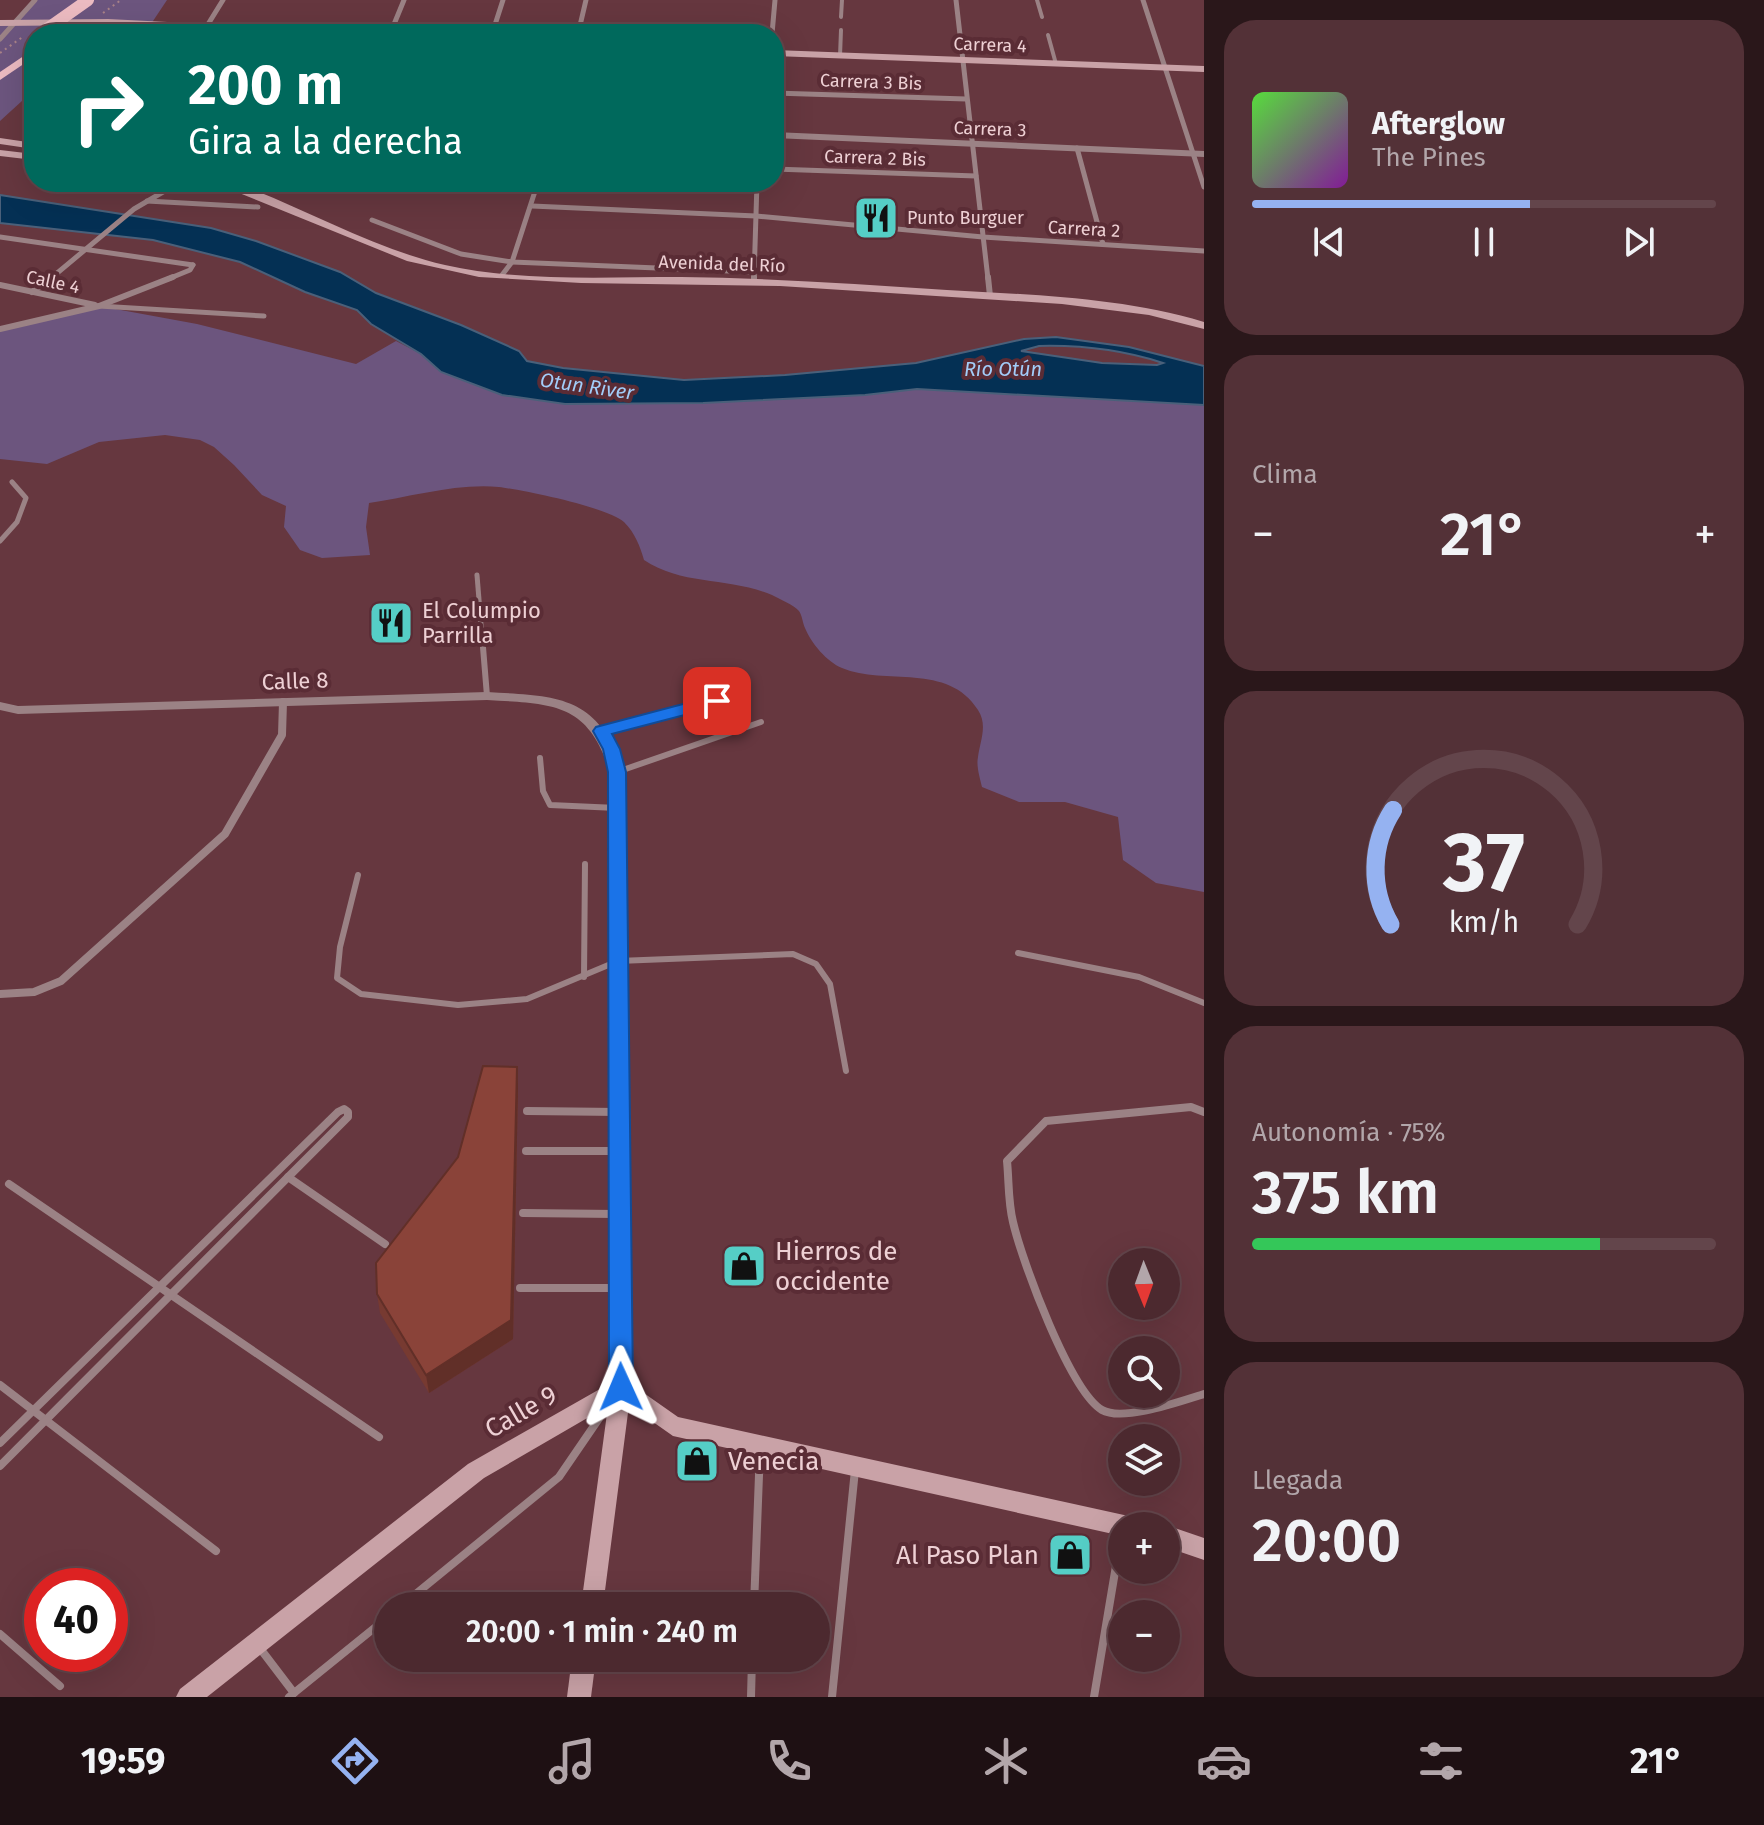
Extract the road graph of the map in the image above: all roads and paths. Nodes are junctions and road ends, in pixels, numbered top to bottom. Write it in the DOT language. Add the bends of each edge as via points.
graph roads {
  1 [pos="35,0"];
  2 [pos="88,0"];
  3 [pos="106,0"];
  4 [pos="223,0"];
  5 [pos="404,0"];
  6 [pos="503,0"];
  7 [pos="586,0"];
  8 [pos="775,0"];
  9 [pos="842,0"];
  10 [pos="956,0"];
  11 [pos="1037,0"];
  12 [pos="1143,0"];
  13 [pos="841,17"];
  14 [pos="1042,17"];
  15 [pos="108,22"];
  16 [pos="0,23"];
  17 [pos="17,23"];
  18 [pos="54,24"];
  19 [pos="73,24"];
  20 [pos="132,24"];
  21 [pos="208,24"];
  22 [pos="394,24"];
  23 [pos="495,24"];
  24 [pos="580,24"];
  25 [pos="773,24"];
  26 [pos="841,30"];
  27 [pos="1048,35"];
  28 [pos="0,39"];
  29 [pos="24,45"];
  30 [pos="784,53"];
  31 [pos="840,56"];
  32 [pos="24,59"];
  33 [pos="962,60"];
  34 [pos="0,62"];
  35 [pos="1056,64"];
  36 [pos="1164,67"];
  37 [pos="1204,69"];
  38 [pos="0,77"];
  39 [pos="784,93"];
  40 [pos="966,99"];
  41 [pos="784,135"];
  42 [pos="0,141"];
  43 [pos="972,144"];
  44 [pos="24,145"];
  45 [pos="1077,148"];
  46 [pos="0,153"];
  47 [pos="1200,153"];
  48 [pos="24,156"];
  49 [pos="784,169"];
  50 [pos="976,176"];
  51 [pos="1204,187"];
  52 [pos="162,192"];
  53 [pos="251,192"];
  54 [pos="536,192"];
  55 [pos="757,192"];
  56 [pos="146,201"];
  57 [pos="532,206"];
  58 [pos="258,207"];
  59 [pos="756,216"];
  60 [pos="372,220"];
  61 [pos="0,237"];
  62 [pos="983,237"];
  63 [pos="1103,244"];
  64 [pos="90,248"];
  65 [pos="1204,251"];
  66 [pos="512,262"];
  67 [pos="502,275"];
  68 [pos="754,277"];
  69 [pos="0,285"];
  70 [pos="32,292"];
  71 [pos="990,296"];
  72 [pos="99,306"];
  73 [pos="264,316"];
  74 [pos="1204,326"];
  75 [pos="0,329"];
  76 [pos="12,482"];
  77 [pos="0,541"];
  78 [pos="477,575"];
  79 [pos="487,696"];
  80 [pos="717,701"];
  81 [pos="283,702"];
  82 [pos="0,706"];
  83 [pos="761,722"];
  84 [pos="602,731"];
  85 [pos="540,758"];
  86 [pos="617,772"];
  87 [pos="617,808"];
  88 [pos="585,864"];
  89 [pos="358,875"];
  90 [pos="1018,953"];
  91 [pos="618,961"];
  92 [pos="584,977"];
  93 [pos="0,994"];
  94 [pos="1204,1003"];
  95 [pos="846,1071"];
  96 [pos="527,1111"];
  97 [pos="619,1112"];
  98 [pos="1204,1112"];
  99 [pos="526,1151"];
  100 [pos="619,1151"];
  101 [pos="288,1177"];
  102 [pos="9,1184"];
  103 [pos="523,1213"];
  104 [pos="620,1214"];
  105 [pos="385,1244"];
  106 [pos="160,1287"];
  107 [pos="520,1288"];
  108 [pos="620,1288"];
  109 [pos="170,1295"];
  110 [pos="0,1385"];
  111 [pos="621,1387"];
  112 [pos="1204,1394"];
  113 [pos="33,1410"];
  114 [pos="45,1420"];
  115 [pos="379,1437"];
  116 [pos="0,1443"];
  117 [pos="760,1446"];
  118 [pos="0,1466"];
  119 [pos="855,1467"];
  120 [pos="1108,1524"];
  121 [pos="216,1551"];
  122 [pos="1113,1584"];
  123 [pos="418,1592"];
  124 [pos="594,1592"];
  125 [pos="755,1592"];
  126 [pos="374,1628"];
  127 [pos="0,1634"];
  128 [pos="258,1645"];
  129 [pos="582,1672"];
  130 [pos="752,1672"];
  131 [pos="60,1686"];
  132 [pos="292,1695"];
  133 [pos="188,1697"];
  134 [pos="579,1697"];
  135 [pos="751,1697"];
  136 [pos="832,1697"];
  137 [pos="1094,1697"];
  1 -- 17 [label="street"];
  2 -- 18 [label="main road, bridge"];
  3 -- 19 [label="main road"];
  4 -- 21 [label="street"];
  5 -- 22 [label="street"];
  6 -- 23 [label="street"];
  7 -- 24 [label="street"];
  8 -- 25 [label="street"];
  9 -- 13 [label="lane"];
  10 -- 33 [label="street"];
  11 -- 14 [label="lane"];
  12 -- 36 [label="street"];
  15 -- 17 [label="main road"];
  15 -- 20 [label="main road"];
  16 -- 17 [label="main road"];
  17 -- 28 [label="street"];
  26 -- 31 [label="lane"];
  27 -- 35 [label="lane"];
  29 -- 34 [label="main road"];
  30 -- 31 [label="main road, Carrera 4"];
  31 -- 33 [label="main road, Carrera 4"];
  32 -- 38 [label="main road"];
  33 -- 35 [label="main road, Carrera 4"];
  33 -- 40 [label="street"];
  35 -- 36 [label="main road, Carrera 4"];
  36 -- 37 [label="main road, Carrera 4"];
  36 -- 47 [label="street"];
  39 -- 40 [label="street, Carrera 3 Bis"];
  40 -- 43 [label="street"];
  41 -- 43 [label="street, Carrera 3"];
  42 -- 44 [label="main road"];
  43 -- 45 [label="street, Carrera 3"];
  43 -- 50 [label="street"];
  45 -- 47 [label="street, Carrera 3"];
  45 -- 63 [label="street"];
  46 -- 48 [label="main road"];
  47 -- 51 [label="street"];
  49 -- 50 [label="street, Carrera 2 Bis"];
  50 -- 62 [label="street"];
  52 -- 56 [label="street"];
  53 -- 67 [label="main road, Avenida del Río" via="405,258 438,268"];
  54 -- 57 [label="street"];
  55 -- 59 [label="street"];
  56 -- 58 [label="street"];
  56 -- 64 [label="street"];
  57 -- 59 [label="street, Carrera 2"];
  57 -- 66 [label="street"];
  59 -- 62 [label="street, Carrera 2"];
  59 -- 68 [label="street"];
  60 -- 66 [label="street" via="461,254"];
  61 -- 64 [label="street"];
  62 -- 63 [label="street, Carrera 2"];
  62 -- 71 [label="street"];
  63 -- 65 [label="street, Carrera 2"];
  64 -- 70 [label="street"];
  64 -- 72 [label="street" via="193,265"];
  66 -- 67 [label="street"];
  66 -- 68 [label="street"];
  67 -- 68 [label="main road, Avenida del Río"];
  68 -- 71 [label="main road, Avenida del Río"];
  69 -- 70 [label="street, Calle 4"];
  70 -- 72 [label="street, Calle 4"];
  71 -- 74 [label="main road, Avenida del Río" via="1134,309"];
  72 -- 73 [label="lane"];
  72 -- 75 [label="street"];
  76 -- 77 [label="lane" via="26,498 17,522"];
  78 -- 79 [label="lane"];
  79 -- 81 [label="street, Calle 8"];
  79 -- 84 [label="street, Calle 8" via="546,700 572,708"];
  80 -- 84 [label="lane"];
  81 -- 82 [label="street, Calle 8" via="18,710"];
  81 -- 93 [label="street" via="282,735 225,834 61,981 34,992"];
  83 -- 86 [label="lane"];
  84 -- 86 [label="street"];
  85 -- 87 [label="lane" via="550,805"];
  86 -- 87 [label="street"];
  87 -- 91 [label="street"];
  88 -- 92 [label="lane"];
  89 -- 92 [label="lane" via="337,978 361,994 472,1004 527,999"];
  90 -- 94 [label="lane" via="1185,991"];
  91 -- 92 [label="lane"];
  91 -- 95 [label="lane" via="793,954 816,964 830,984"];
  91 -- 97 [label="street"];
  96 -- 97 [label="lane"];
  97 -- 100 [label="street"];
  98 -- 112 [label="lane" via="1191,1107 1046,1121 1007,1161 1013,1221 1046,1315 1088,1399 1104,1412 1121,1413"];
  99 -- 100 [label="lane"];
  100 -- 104 [label="street"];
  101 -- 105 [label="lane"];
  101 -- 106 [label="lane" via="348,1112 338,1112"];
  101 -- 109 [label="lane"];
  102 -- 106 [label="lane"];
  103 -- 104 [label="lane"];
  104 -- 108 [label="street"];
  106 -- 109 [label="lane"];
  106 -- 113 [label="lane"];
  107 -- 108 [label="lane"];
  108 -- 111 [label="street"];
  109 -- 114 [label="lane"];
  109 -- 115 [label="lane"];
  110 -- 113 [label="lane"];
  111 -- 117 [label="main road" via="673,1426"];
  111 -- 123 [label="lane" via="559,1477"];
  111 -- 124 [label="main road"];
  111 -- 128 [label="main road, Calle 9" via="476,1471"];
  113 -- 114 [label="lane"];
  113 -- 116 [label="lane"];
  114 -- 118 [label="lane"];
  114 -- 121 [label="lane"];
  117 -- 119 [label="main road"];
  117 -- 125 [label="lane"];
  119 -- 120 [label="main road"];
  119 -- 136 [label="lane"];
  122 -- 137 [label="lane"];
  126 -- 132 [label="lane"];
  127 -- 131 [label="lane"];
  128 -- 132 [label="lane"];
  128 -- 133 [label="main road, Calle 9"];
  129 -- 134 [label="main road"];
  130 -- 135 [label="lane"];
}
